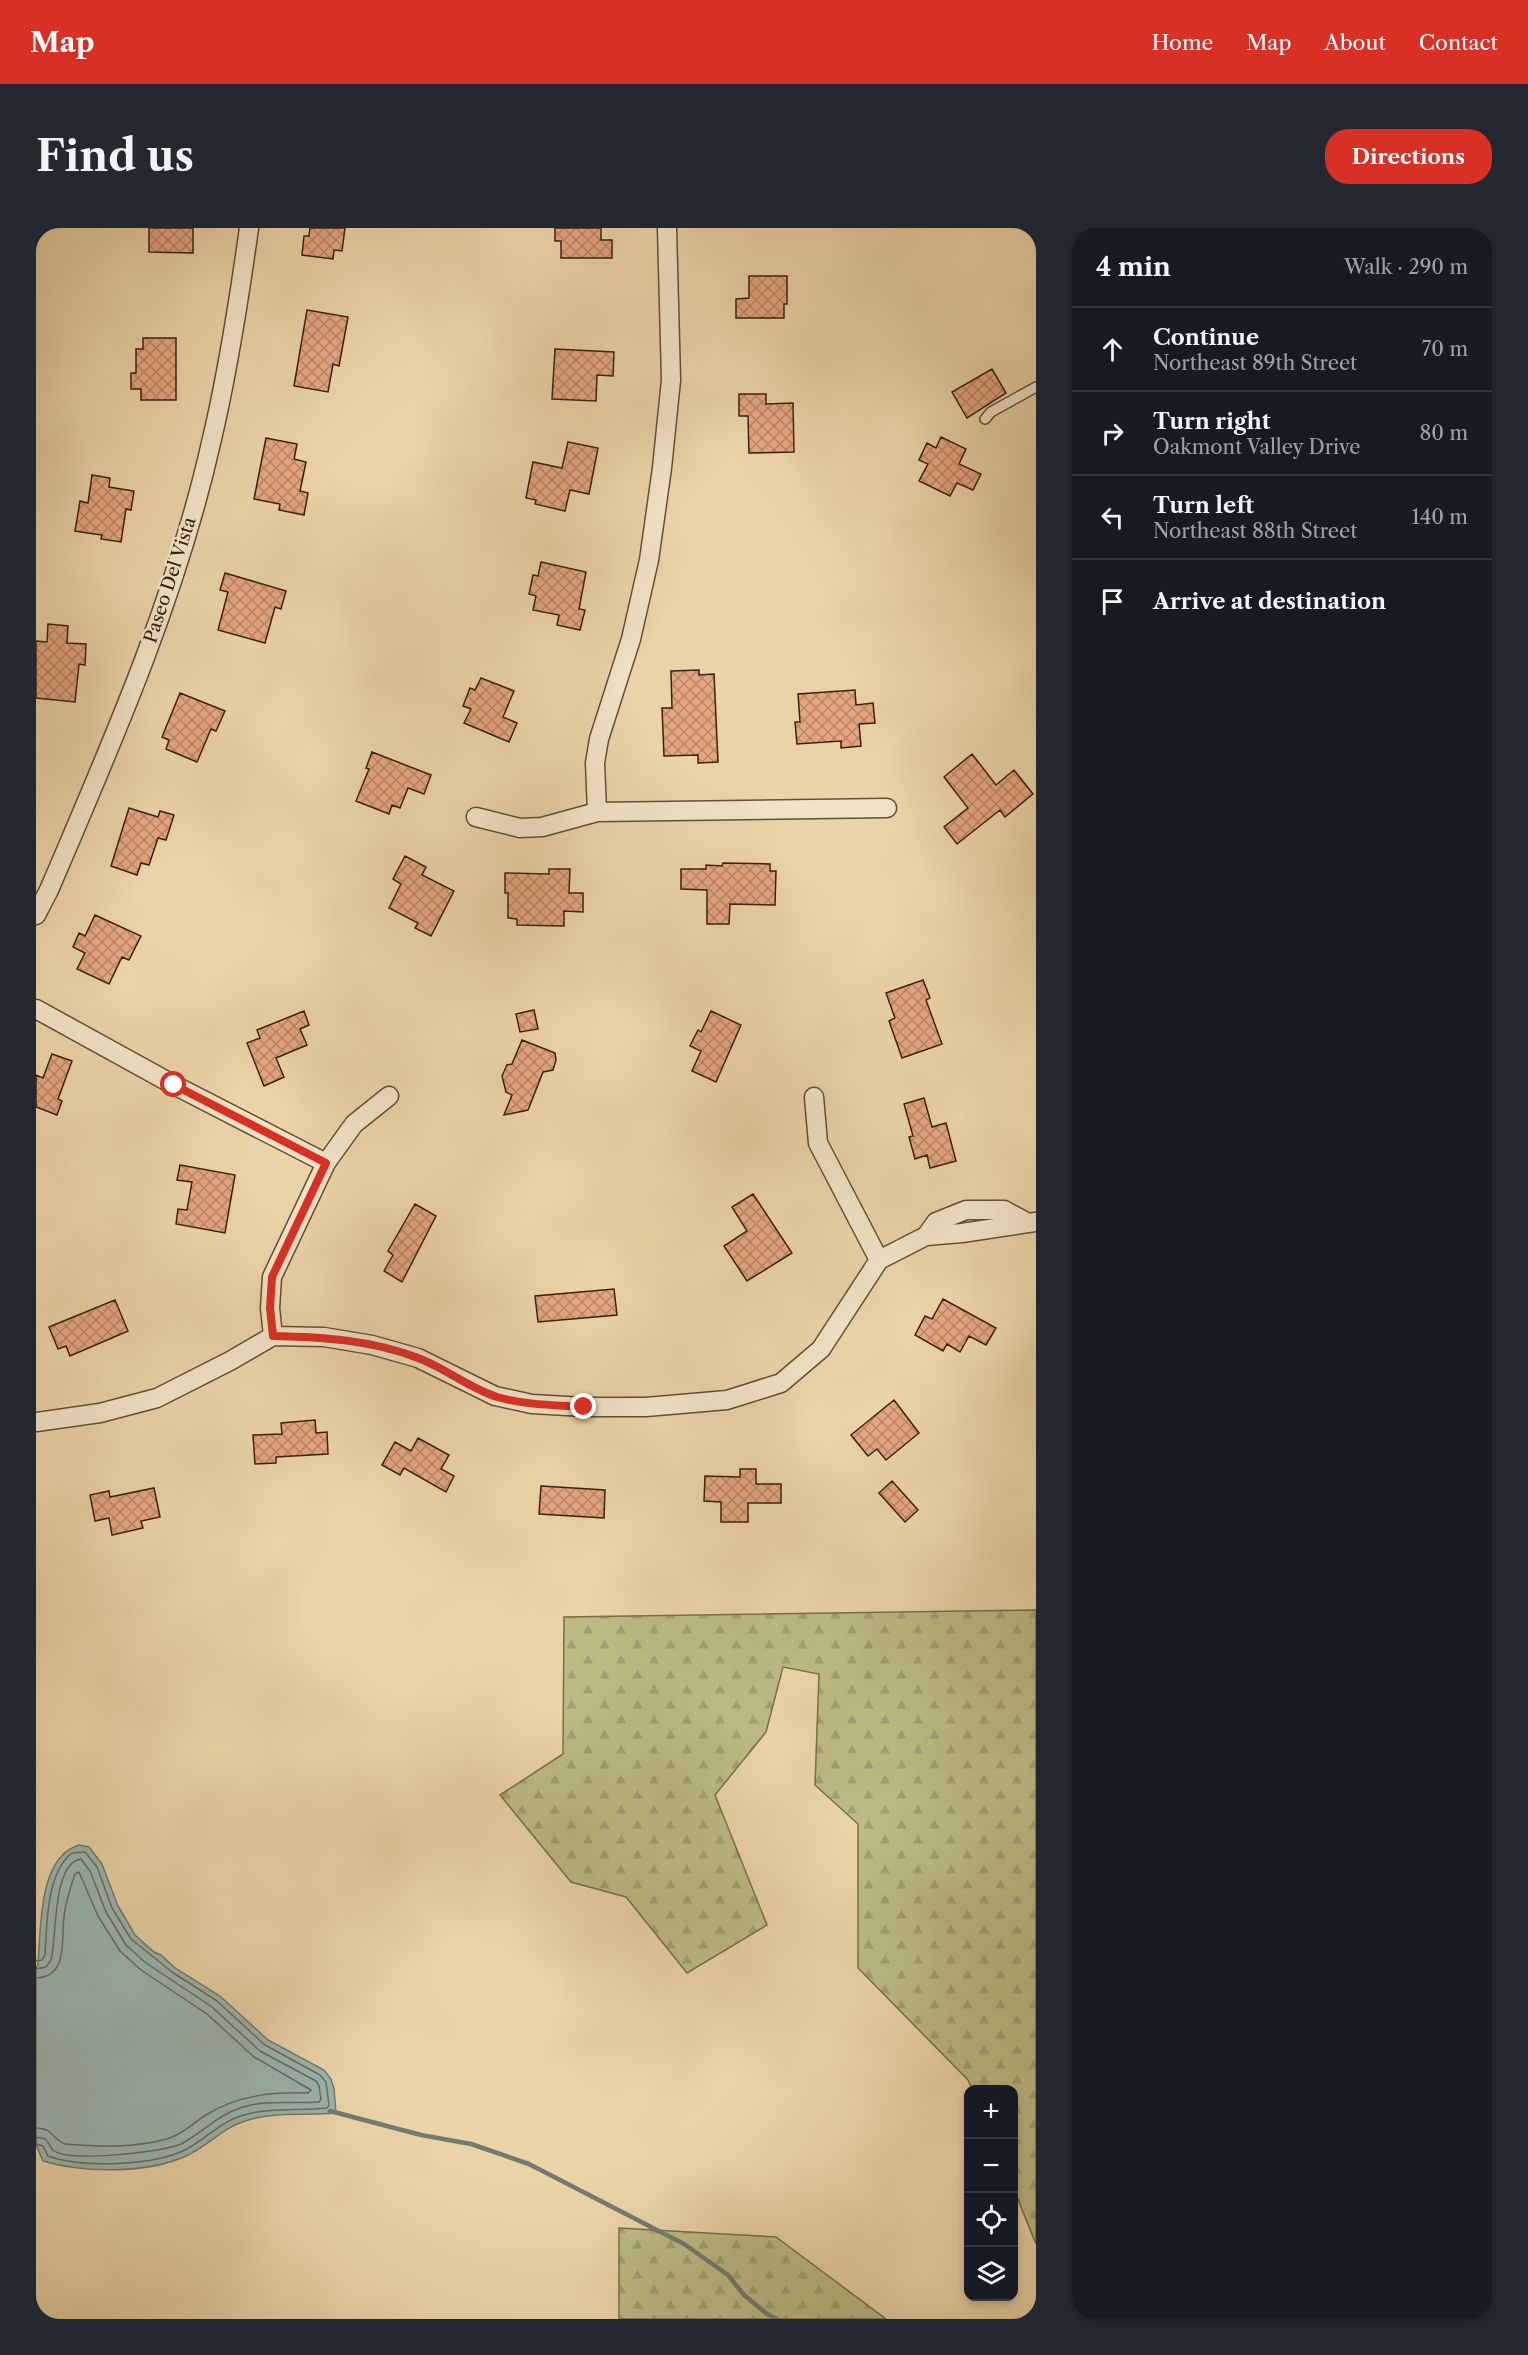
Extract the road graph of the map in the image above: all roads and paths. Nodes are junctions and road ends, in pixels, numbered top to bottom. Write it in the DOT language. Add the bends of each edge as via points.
graph roads {
  1 [pos="249,228"];
  2 [pos="667,228"];
  3 [pos="1036,387"];
  4 [pos="985,419"];
  5 [pos="887,808"];
  6 [pos="597,812"];
  7 [pos="476,817"];
  8 [pos="36,915"];
  9 [pos="36,1010"];
  10 [pos="389,1096"];
  11 [pos="814,1097"];
  12 [pos="326,1163"];
  13 [pos="1031,1222"];
  14 [pos="879,1260"];
  15 [pos="273,1336"];
  16 [pos="36,1422"];
  1 -- 8 [label="street, Paseo Del Vista" via="211,444 179,558 141,669"];
  2 -- 6 [label="street" via="670,380 662,468 649,560 631,639 598,739"];
  3 -- 4 [label="lane"];
  5 -- 6 [label="street"];
  6 -- 7 [label="street" via="542,827 520,828"];
  9 -- 12 [label="street"];
  10 -- 12 [label="street" via="354,1124"];
  11 -- 14 [label="street" via="818,1143"];
  12 -- 15 [label="street" via="272,1277"];
  13 -- 14 [label="street" via="1004,1210 966,1210 936,1221 926,1236"];
  14 -- 15 [label="street" via="821,1348 781,1383 727,1400 646,1407 532,1404 495,1396 418,1358 372,1345"];
  15 -- 16 [label="street" via="157,1398 100,1413"];
}
